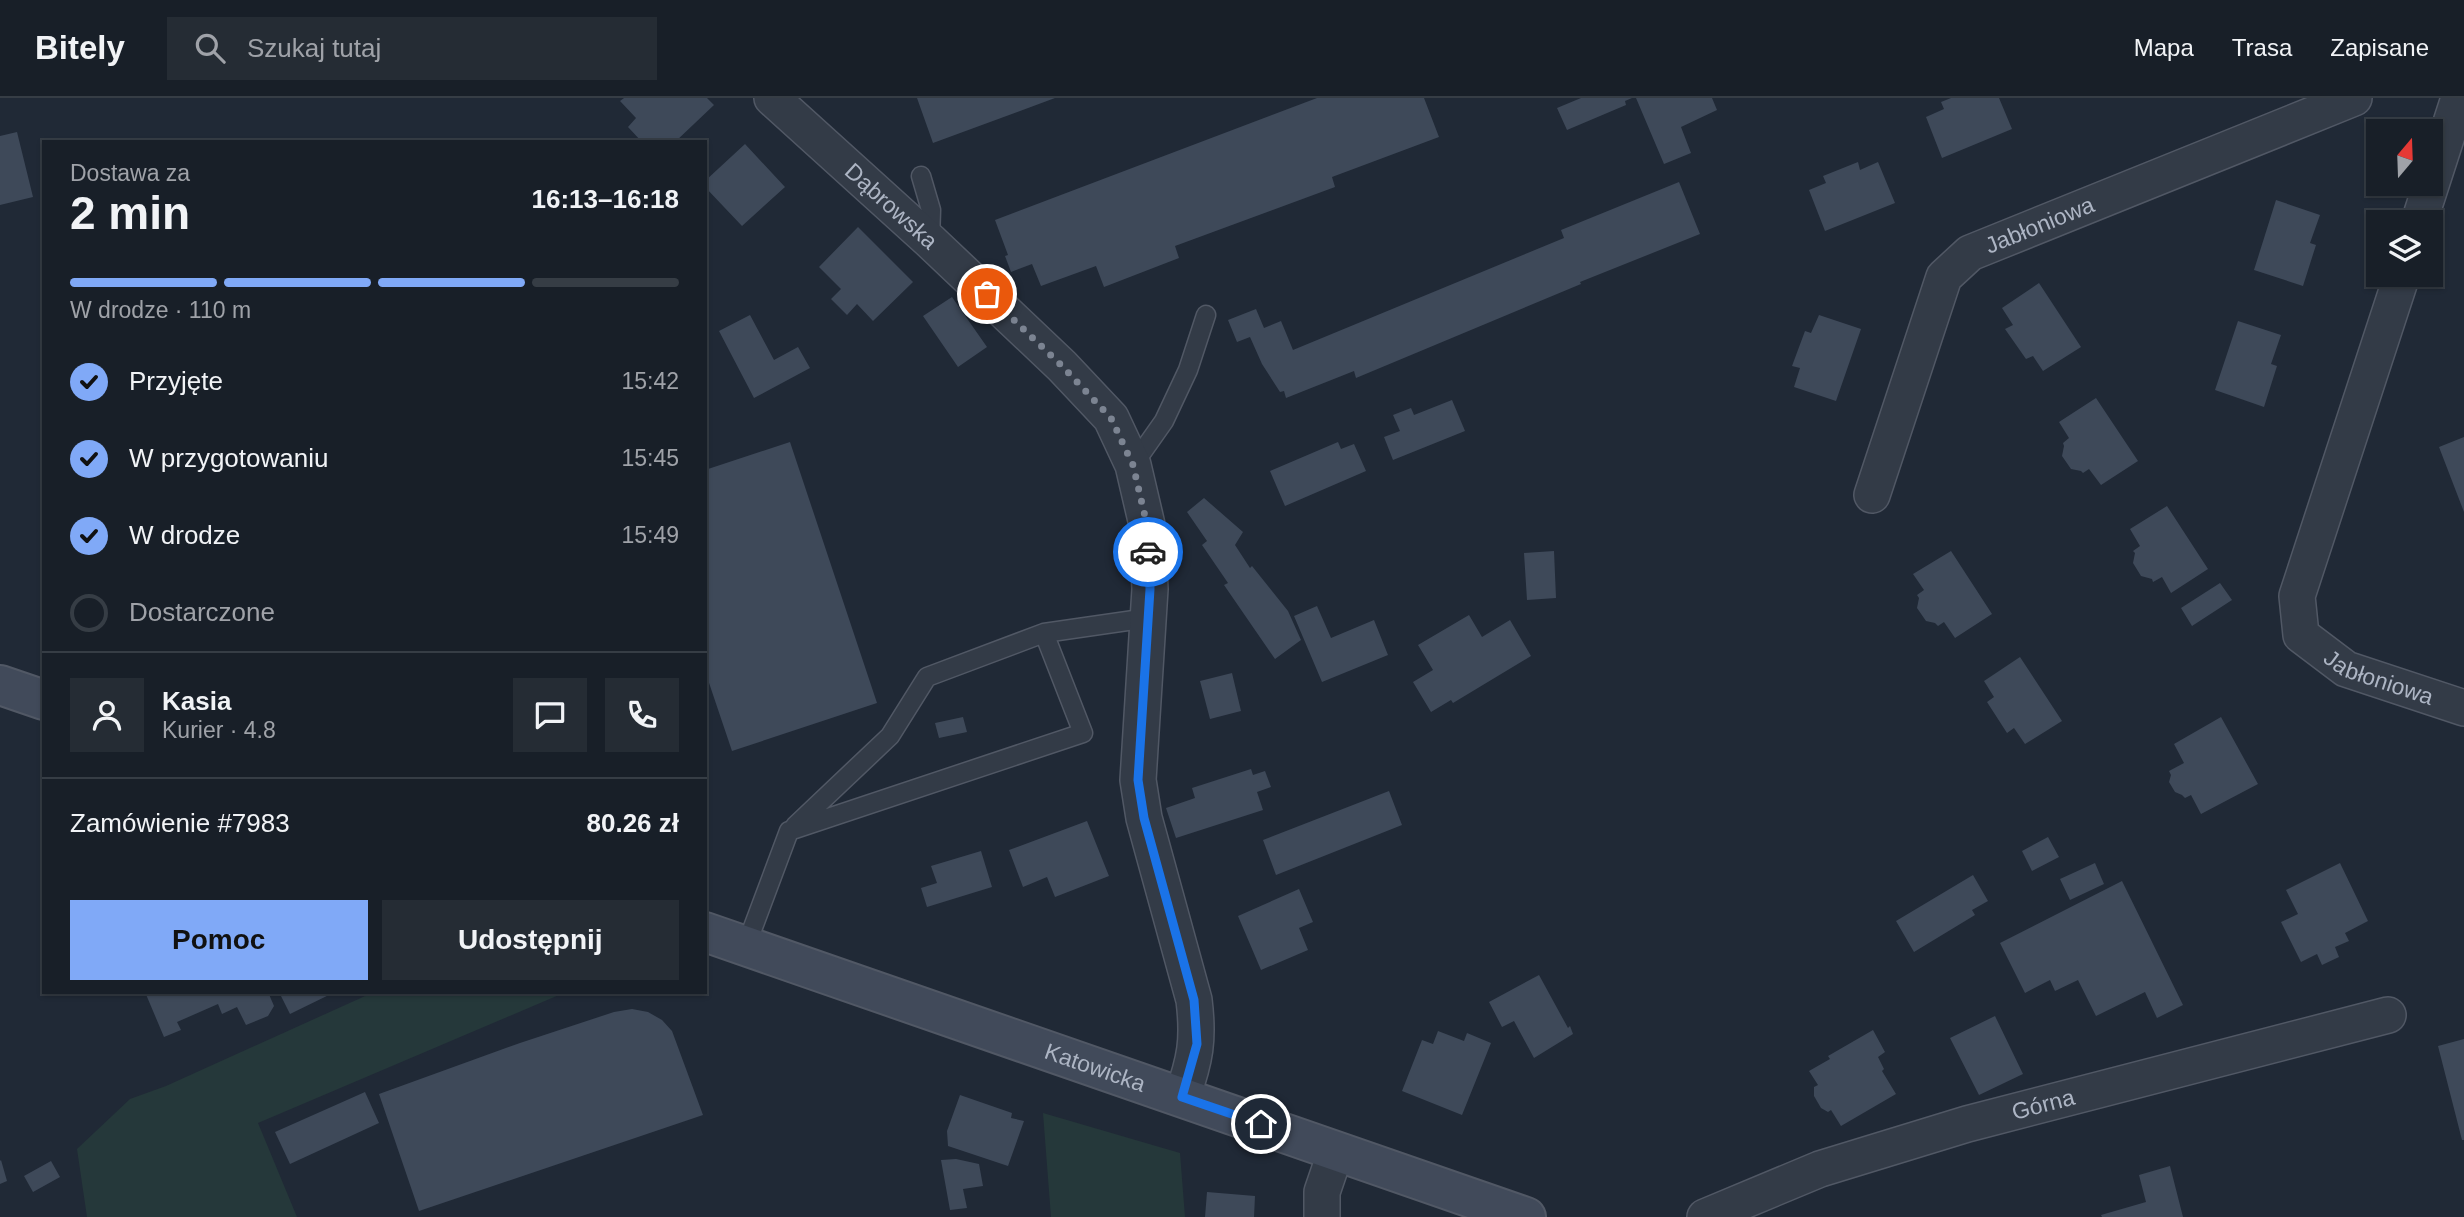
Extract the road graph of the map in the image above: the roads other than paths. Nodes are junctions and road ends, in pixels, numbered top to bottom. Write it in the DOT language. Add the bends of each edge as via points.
graph roads {
  1 [pos="772,98"];
  2 [pos="2354,98"];
  3 [pos="2459,98"];
  4 [pos="921,176"];
  5 [pos="2423,210"];
  6 [pos="930,241"];
  7 [pos="2398,287"];
  8 [pos="1206,315"];
  9 [pos="1133,465"];
  10 [pos="1872,495"];
  11 [pos="1148,618"];
  12 [pos="1044,633"];
  13 [pos="0,685"];
  14 [pos="42,699"];
  15 [pos="2464,708"];
  16 [pos="789,831"];
  17 [pos="707,933"];
  18 [pos="746,946"];
  19 [pos="2388,1015"];
  20 [pos="1182,1097"];
  21 [pos="1336,1151"];
  22 [pos="1322,1217"];
  23 [pos="1527,1217"];
  24 [pos="1704,1217"];
  1 -- 6 [label="street, Dąbrowska"];
  2 -- 10 [label="street, Jabłoniowa" via="1970,254 1944,277"];
  3 -- 5 [label="street"];
  4 -- 6 [label="lane" via="931,210"];
  6 -- 9 [label="street, Dąbrowska" via="1111,418"];
  7 -- 15 [label="street, Jabłoniowa" via="2297,596 2301,635 2346,669"];
  8 -- 9 [label="lane" via="1188,370 1164,421"];
  9 -- 11 [label="street, Dąbrowska" via="1147,525"];
  11 -- 12 [label="lane"];
  11 -- 20 [label="street, Dąbrowska" via="1138,780 1147,831 1194,1000 1197,1044"];
  12 -- 16 [label="lane" via="927,677 890,737"];
  12 -- 16 [label="lane" via="1083,733"];
  13 -- 14 [label="street"];
  16 -- 18 [label="lane"];
  17 -- 18 [label="street, Katowicka"];
  18 -- 20 [label="street, Katowicka"];
  19 -- 24 [label="street, Górna" via="1967,1124 1820,1169"];
  20 -- 21 [label="street, Katowicka"];
  21 -- 22 [label="street" via="1322,1192"];
  21 -- 23 [label="street, Katowicka"];
}
